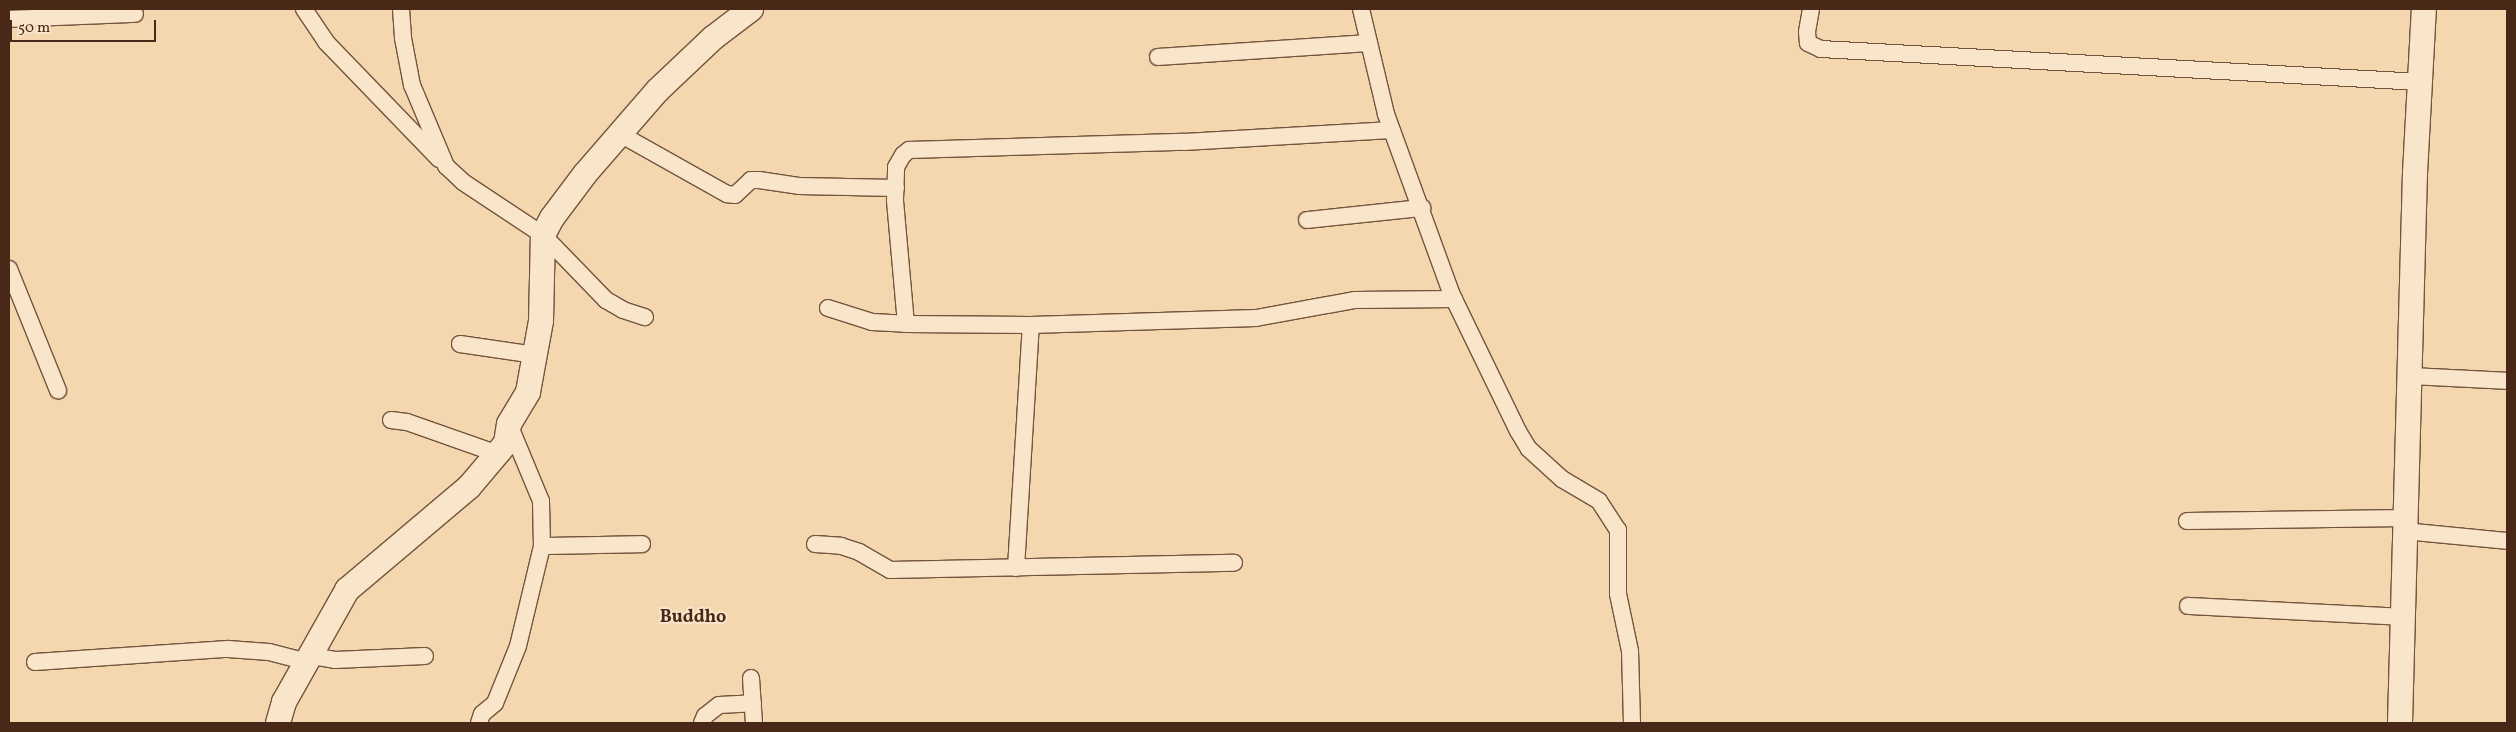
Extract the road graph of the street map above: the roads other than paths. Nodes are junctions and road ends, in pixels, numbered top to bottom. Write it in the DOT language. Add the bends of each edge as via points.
graph roads {
  1 [pos="304,9"];
  2 [pos="401,9"];
  3 [pos="751,9"];
  4 [pos="1361,9"];
  5 [pos="1811,9"];
  6 [pos="2424,9"];
  7 [pos="135,14"];
  8 [pos="9,19"];
  9 [pos="1369,43"];
  10 [pos="1158,57"];
  11 [pos="2420,82"];
  12 [pos="1392,130"];
  13 [pos="620,134"];
  14 [pos="446,166"];
  15 [pos="896,188"];
  16 [pos="1422,208"];
  17 [pos="1308,220"];
  18 [pos="543,235"];
  19 [pos="9,269"];
  20 [pos="1454,299"];
  21 [pos="828,308"];
  22 [pos="646,317"];
  23 [pos="906,324"];
  24 [pos="1031,324"];
  25 [pos="460,344"];
  26 [pos="535,355"];
  27 [pos="2409,376"];
  28 [pos="2507,381"];
  29 [pos="58,390"];
  30 [pos="391,420"];
  31 [pos="510,424"];
  32 [pos="498,454"];
  33 [pos="2187,521"];
  34 [pos="2404,525"];
  35 [pos="2507,541"];
  36 [pos="642,544"];
  37 [pos="815,544"];
  38 [pos="542,546"];
  39 [pos="1234,563"];
  40 [pos="1016,568"];
  41 [pos="2188,606"];
  42 [pos="2402,617"];
  43 [pos="425,656"];
  44 [pos="310,659"];
  45 [pos="35,662"];
  46 [pos="751,678"];
  47 [pos="753,703"];
  48 [pos="278,723"];
  49 [pos="479,723"];
  50 [pos="702,723"];
  51 [pos="754,723"];
  52 [pos="1632,723"];
  53 [pos="2400,723"];
  1 -- 14 [label="street" via="326,42"];
  2 -- 14 [label="street" via="412,85"];
  3 -- 13 [label="street" via="713,38 658,90"];
  4 -- 9 [label="street"];
  5 -- 11 [label="street" via="1808,43 1821,50"];
  6 -- 11 [label="street"];
  7 -- 8 [label="street"];
  9 -- 10 [label="street"];
  9 -- 12 [label="street"];
  11 -- 27 [label="street"];
  12 -- 15 [label="street" via="1184,142 909,150 903,154 896,168"];
  12 -- 16 [label="street"];
  13 -- 15 [label="street" via="727,194 735,195 751,180 800,186"];
  13 -- 18 [label="street" via="558,210"];
  14 -- 18 [label="street" via="463,182"];
  15 -- 23 [label="street"];
  16 -- 17 [label="street"];
  16 -- 20 [label="street"];
  18 -- 22 [label="street" via="606,300 623,310"];
  18 -- 26 [label="street" via="541,321"];
  19 -- 29 [label="street"];
  20 -- 24 [label="street" via="1355,300 1256,318"];
  20 -- 52 [label="street" via="1529,449 1562,479 1599,501 1618,530 1618,594 1630,650"];
  21 -- 23 [label="street" via="872,322"];
  23 -- 24 [label="street"];
  24 -- 40 [label="street"];
  25 -- 26 [label="street"];
  26 -- 31 [label="street" via="528,392"];
  27 -- 28 [label="street"];
  27 -- 34 [label="street"];
  30 -- 32 [label="street" via="407,422"];
  31 -- 32 [label="street" via="506,443"];
  31 -- 38 [label="street" via="541,500"];
  32 -- 44 [label="street" via="469,487 347,590"];
  33 -- 34 [label="street"];
  34 -- 35 [label="street"];
  34 -- 42 [label="street"];
  36 -- 38 [label="street"];
  37 -- 40 [label="street" via="841,546 890,570"];
  38 -- 49 [label="street" via="518,646 495,703 482,714"];
  39 -- 40 [label="street"];
  41 -- 42 [label="street"];
  42 -- 53 [label="street"];
  43 -- 44 [label="street"];
  44 -- 45 [label="street" via="228,649"];
  44 -- 48 [label="street" via="284,702"];
  46 -- 47 [label="street"];
  47 -- 50 [label="street" via="719,705 705,716"];
  47 -- 51 [label="street"];
}
